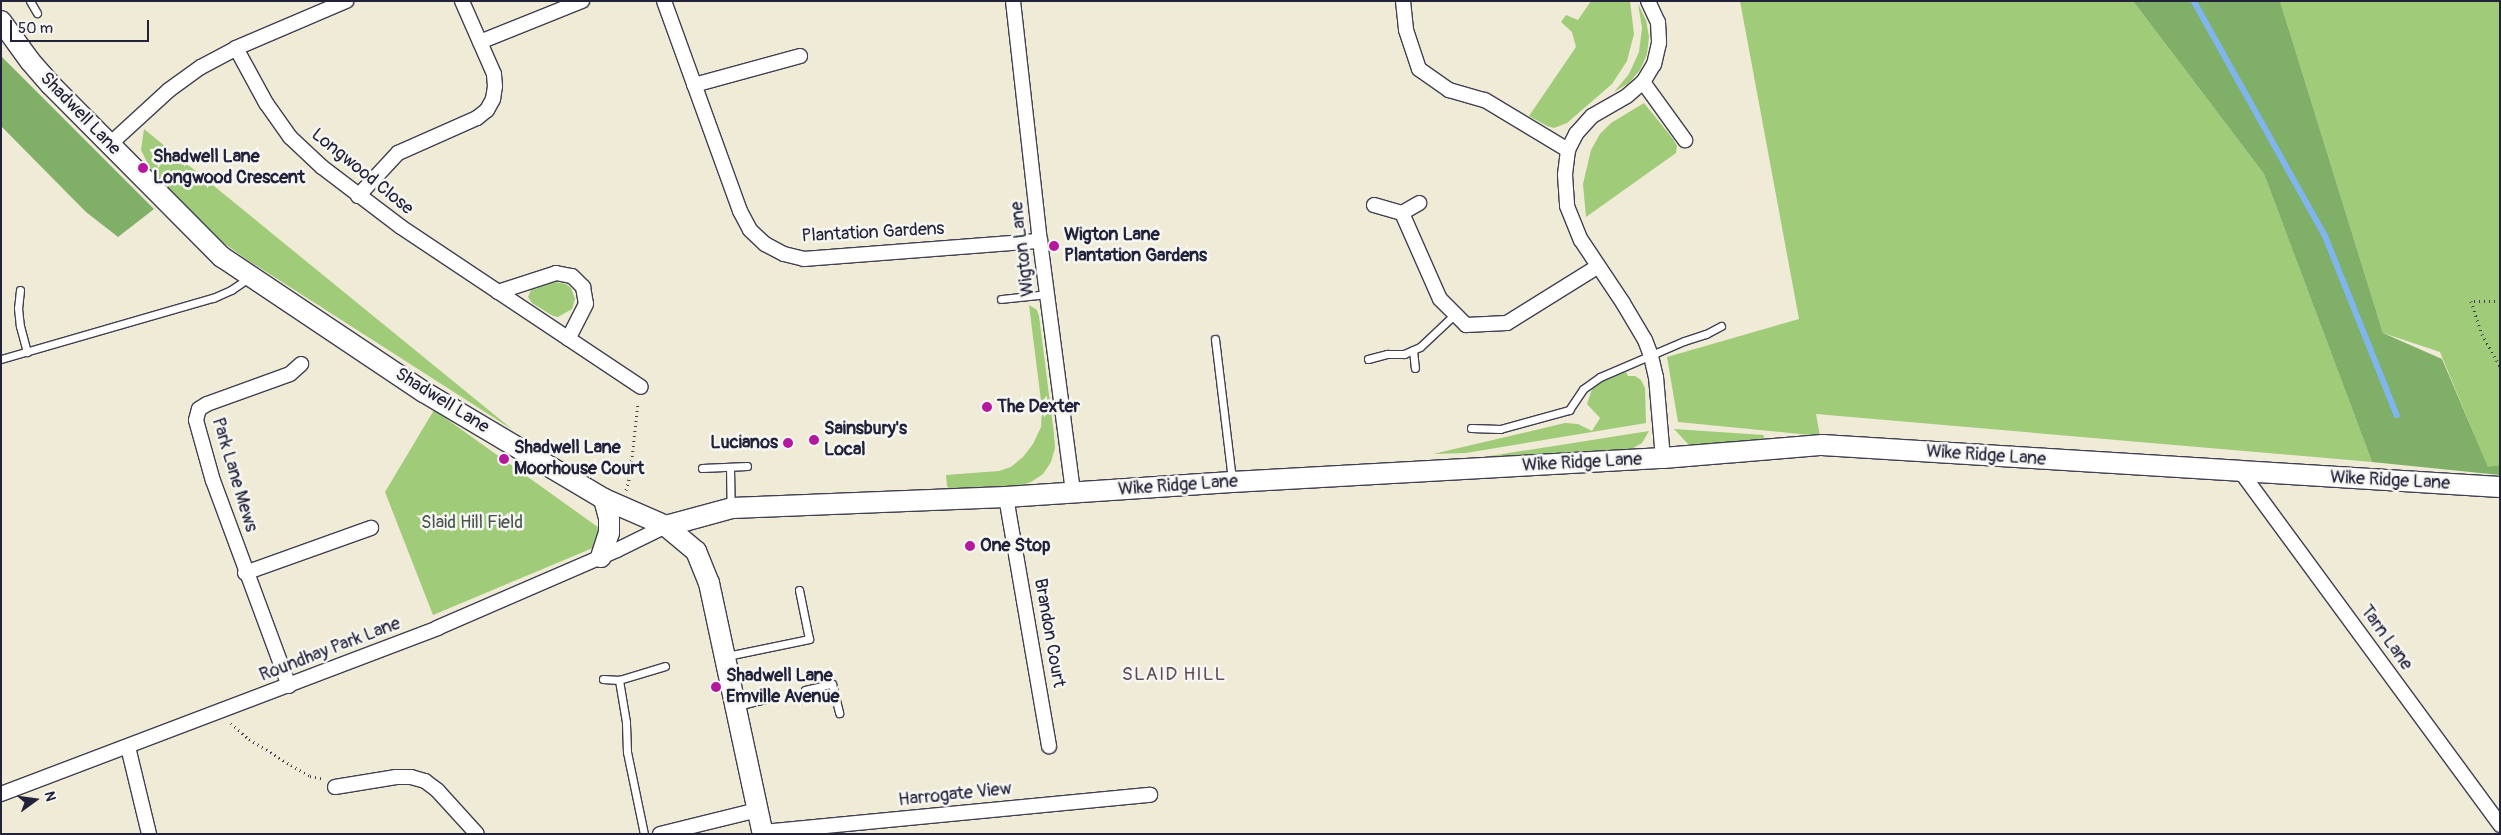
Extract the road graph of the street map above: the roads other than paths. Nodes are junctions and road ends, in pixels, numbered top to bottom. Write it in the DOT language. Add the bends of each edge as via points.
graph roads {
  1 [pos="30,1"];
  2 [pos="346,1"];
  3 [pos="462,1"];
  4 [pos="582,1"];
  5 [pos="664,1"];
  6 [pos="1013,1"];
  7 [pos="1403,1"];
  8 [pos="1648,1"];
  9 [pos="37,13"];
  10 [pos="3,29"];
  11 [pos="480,42"];
  12 [pos="236,48"];
  13 [pos="800,56"];
  14 [pos="1643,82"];
  15 [pos="694,85"];
  16 [pos="1684,140"];
  17 [pos="109,145"];
  18 [pos="1568,150"];
  19 [pos="358,196"];
  20 [pos="1419,203"];
  21 [pos="1374,205"];
  22 [pos="1402,213"];
  23 [pos="1040,241"];
  24 [pos="1597,267"];
  25 [pos="252,277"];
  26 [pos="20,290"];
  27 [pos="498,292"];
  28 [pos="1047,294"];
  29 [pos="1001,299"];
  30 [pos="1455,314"];
  31 [pos="1721,326"];
  32 [pos="1215,338"];
  33 [pos="568,339"];
  34 [pos="1413,350"];
  35 [pos="27,352"];
  36 [pos="1651,356"];
  37 [pos="1,359"];
  38 [pos="1368,360"];
  39 [pos="301,364"];
  40 [pos="1415,368"];
  41 [pos="641,387"];
  42 [pos="1471,428"];
  43 [pos="1663,458"];
  44 [pos="747,466"];
  45 [pos="730,467"];
  46 [pos="702,468"];
  47 [pos="2242,472"];
  48 [pos="1232,482"];
  49 [pos="2500,487"];
  50 [pos="1072,492"];
  51 [pos="1006,498"];
  52 [pos="612,503"];
  53 [pos="732,508"];
  54 [pos="666,526"];
  55 [pos="371,528"];
  56 [pos="601,557"];
  57 [pos="245,573"];
  58 [pos="799,590"];
  59 [pos="726,656"];
  60 [pos="665,666"];
  61 [pos="603,679"];
  62 [pos="620,680"];
  63 [pos="289,686"];
  64 [pos="805,690"];
  65 [pos="766,699"];
  66 [pos="737,706"];
  67 [pos="839,713"];
  68 [pos="1049,746"];
  69 [pos="128,747"];
  70 [pos="335,786"];
  71 [pos="1,794"];
  72 [pos="1150,795"];
  73 [pos="758,810"];
  74 [pos="2500,825"];
  75 [pos="763,833"];
  76 [pos="149,834"];
  77 [pos="477,834"];
  78 [pos="644,834"];
  79 [pos="660,834"];
  1 -- 9 [label="lane"];
  2 -- 12 [label="street"];
  3 -- 11 [label="street"];
  4 -- 11 [label="street"];
  5 -- 15 [label="street, Plantation Gardens"];
  6 -- 23 [label="street, Wigton Lane"];
  7 -- 18 [label="street" via="1406,30 1419,69 1449,90 1485,100"];
  8 -- 14 [label="street" via="1658,22 1660,44 1654,64"];
  10 -- 17 [label="street, Shadwell Lane"];
  11 -- 19 [label="street" via="496,86 487,110 477,118 398,153"];
  12 -- 17 [label="street" via="169,90"];
  12 -- 19 [label="street, Longwood Close" via="266,103 290,137"];
  13 -- 15 [label="street"];
  14 -- 16 [label="street"];
  14 -- 18 [label="street" via="1627,96 1592,116 1576,134"];
  15 -- 23 [label="street, Plantation Gardens" via="750,230 765,244 784,254 804,259"];
  17 -- 25 [label="street, Shadwell Lane" via="222,257"];
  18 -- 24 [label="street" via="1565,175 1567,206"];
  19 -- 27 [label="street, Longwood Close"];
  20 -- 22 [label="street"];
  21 -- 22 [label="street"];
  22 -- 30 [label="street" via="1440,299"];
  23 -- 28 [label="street, Wigton Lane"];
  24 -- 30 [label="street" via="1507,323 1466,325"];
  24 -- 36 [label="street" via="1623,303"];
  25 -- 35 [label="lane" via="213,298"];
  25 -- 52 [label="street, Shadwell Lane" via="424,392"];
  26 -- 35 [label="lane" via="20,326"];
  27 -- 33 [label="street, Longwood Close"];
  27 -- 33 [label="street" via="556,273 572,276 583,287 586,304"];
  28 -- 29 [label="lane"];
  28 -- 50 [label="street, Wigton Lane"];
  30 -- 34 [label="lane"];
  31 -- 36 [label="lane"];
  32 -- 48 [label="lane"];
  33 -- 41 [label="street, Longwood Close"];
  34 -- 38 [label="lane"];
  34 -- 40 [label="lane"];
  35 -- 37 [label="lane"];
  36 -- 42 [label="lane" via="1600,377 1583,389 1569,410 1500,429"];
  36 -- 43 [label="street" via="1656,377"];
  39 -- 57 [label="street, Park Lane Mews" via="290,374 207,404 199,409 196,420"];
  43 -- 47 [label="street, Wike Ridge Lane" via="1822,445"];
  43 -- 48 [label="street, Wike Ridge Lane"];
  44 -- 45 [label="lane"];
  45 -- 46 [label="lane"];
  45 -- 53 [label="lane"];
  47 -- 49 [label="street, Wike Ridge Lane"];
  47 -- 74 [label="street, Tarn Lane"];
  48 -- 50 [label="street, Wike Ridge Lane"];
  50 -- 51 [label="street, Wike Ridge Lane"];
  51 -- 53 [label="street, Wike Ridge Lane"];
  51 -- 68 [label="street, Brandon Court"];
  52 -- 54 [label="street, Shadwell Lane"];
  52 -- 56 [label="street" via="609,533"];
  53 -- 54 [label="street, Wike Ridge Lane"];
  54 -- 56 [label="street, Roundhay Park Lane"];
  54 -- 59 [label="street, Shadwell Lane" via="696,552 709,583"];
  55 -- 57 [label="street"];
  56 -- 63 [label="street, Roundhay Park Lane" via="437,628"];
  57 -- 63 [label="street, Park Lane Mews"];
  58 -- 59 [label="lane" via="810,639"];
  59 -- 66 [label="street, Shadwell Lane"];
  60 -- 62 [label="lane"];
  61 -- 62 [label="lane"];
  62 -- 78 [label="lane" via="627,752"];
  63 -- 69 [label="street, Roundhay Park Lane"];
  64 -- 67 [label="lane" via="832,684"];
  65 -- 66 [label="lane"];
  66 -- 73 [label="street, Shadwell Lane"];
  69 -- 71 [label="street, Roundhay Park Lane"];
  69 -- 76 [label="street"];
  70 -- 77 [label="street" via="396,777 425,781"];
  72 -- 75 [label="street, Harrogate View"];
  73 -- 75 [label="street, Shadwell Lane"];
  73 -- 79 [label="street"];
}
